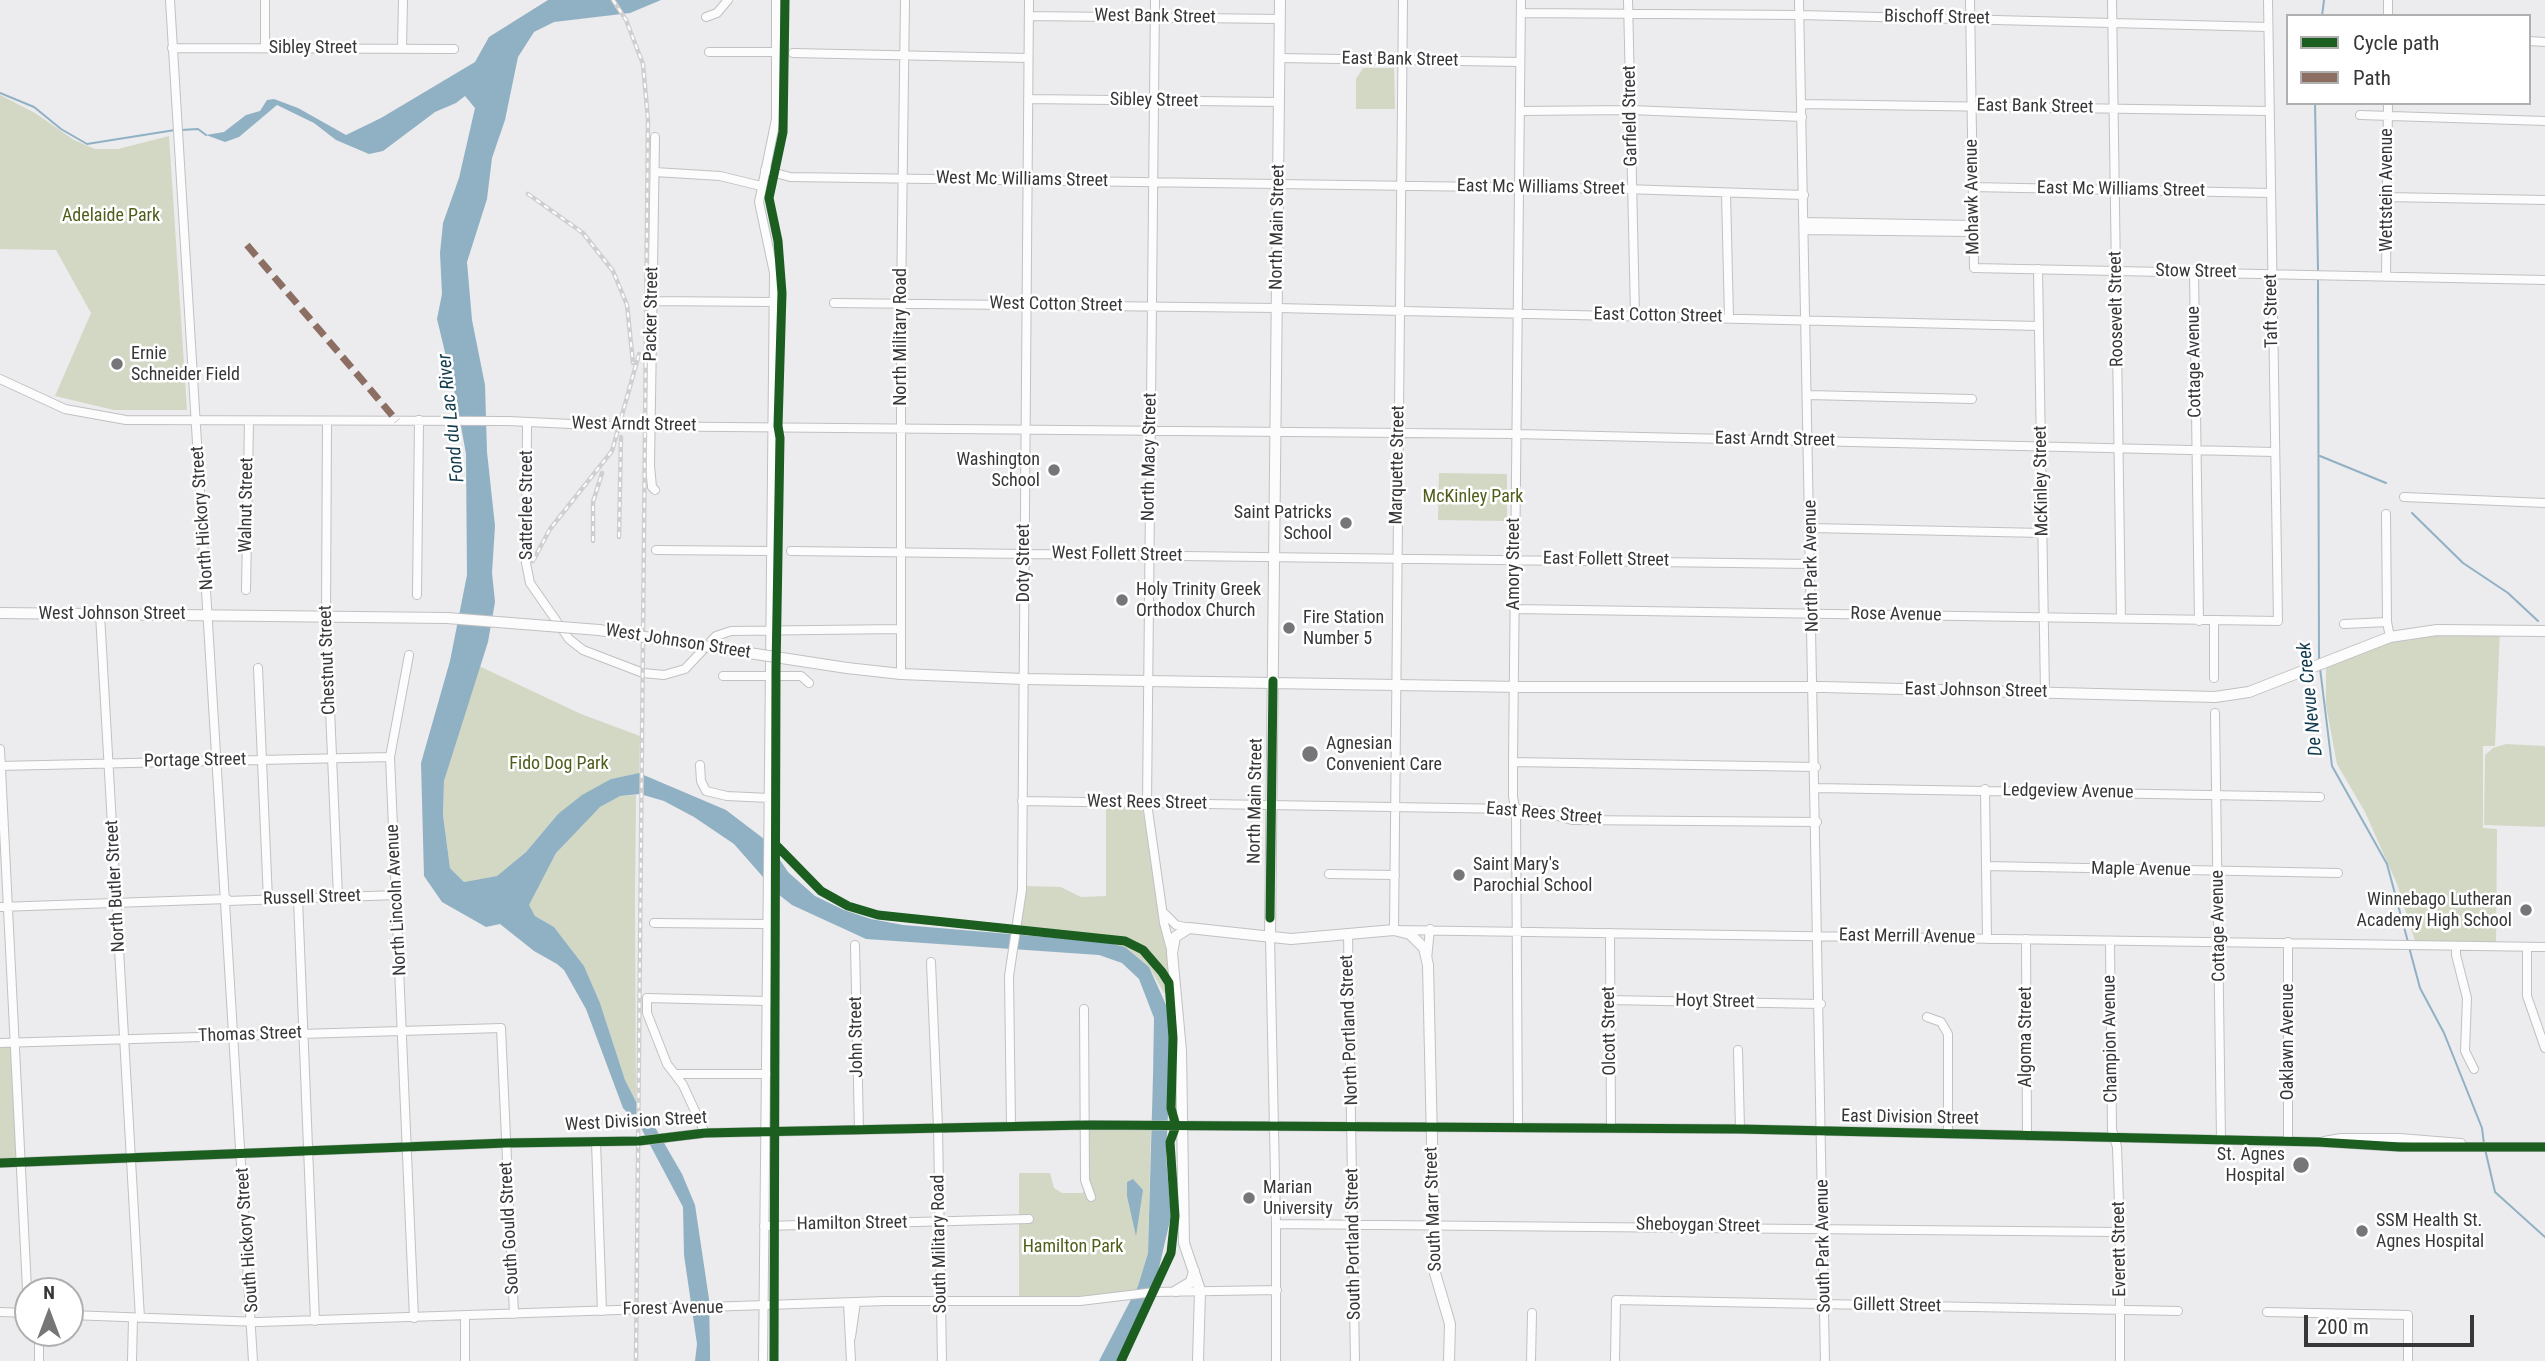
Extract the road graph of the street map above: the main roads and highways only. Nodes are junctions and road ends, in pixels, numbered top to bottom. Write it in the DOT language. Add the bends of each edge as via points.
graph roads {
  1 [pos="1280,0"];
  2 [pos="0,613"];
  3 [pos="2545,631"];
  4 [pos="1273,681"];
  5 [pos="1396,685"];
  6 [pos="1270,920"];
  7 [pos="1233,931"];
  8 [pos="1270,938"];
  9 [pos="1291,939"];
  10 [pos="1427,959"];
  11 [pos="1194,1270"];
  12 [pos="1176,1291"];
  13 [pos="1198,1361"];
  14 [pos="1449,1361"];
  1 -- 4 [label="main road, North Main Street"];
  2 -- 4 [label="main road, West Johnson Street, bridge" via="447,618 599,630 901,674"];
  3 -- 5 [label="main road, East Johnson Street" via="2437,630 2390,637 2249,692 2216,697"];
  4 -- 5 [label="main road, West Johnson Street"];
  4 -- 6 [label="main road, North Main Street"];
  6 -- 7 [label="main road" via="1254,930"];
  6 -- 8 [label="main road, North Main Street"];
  6 -- 9 [label="main road" via="1279,933"];
  7 -- 8 [label="main road, East Merrill Avenue"];
  7 -- 11 [label="main road, North Macy Street" via="1189,928 1175,937 1172,953 1181,1038 1184,1243"];
  8 -- 9 [label="main road, East Merrill Avenue"];
  9 -- 10 [label="main road, East Merrill Avenue" via="1394,930 1419,941"];
  10 -- 14 [label="main road, South Marr Street" via="1435,1273 1450,1324"];
  11 -- 12 [label="main road" via="1191,1282"];
  11 -- 13 [label="main road, North Macy Street" via="1200,1290"];
}
